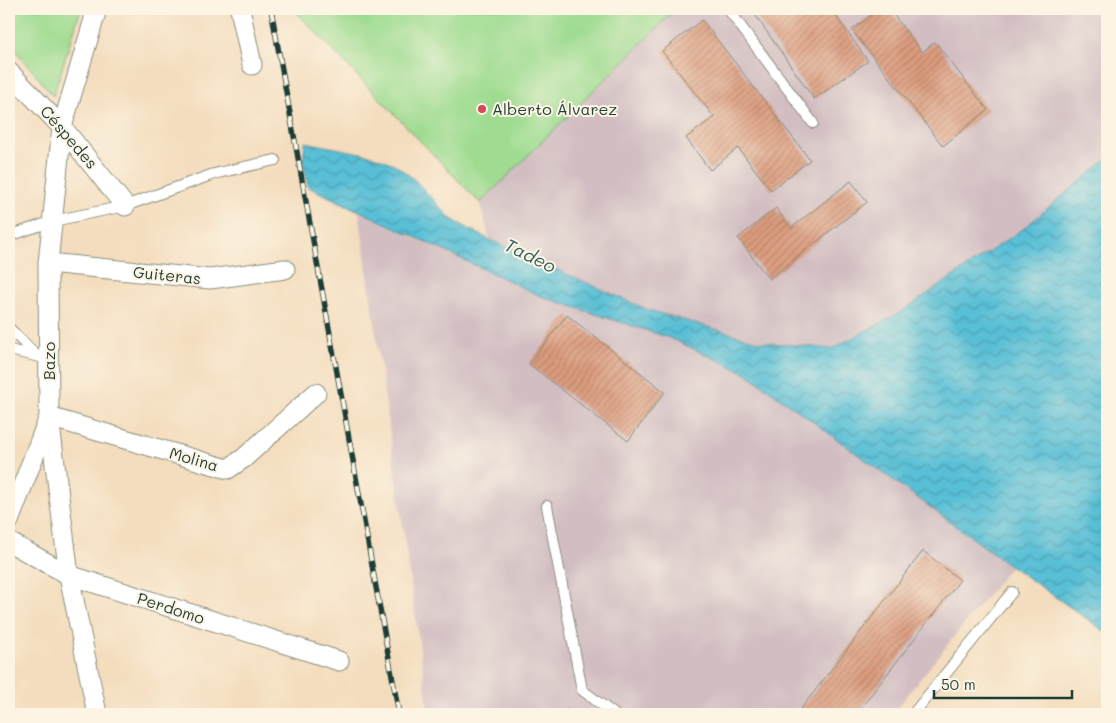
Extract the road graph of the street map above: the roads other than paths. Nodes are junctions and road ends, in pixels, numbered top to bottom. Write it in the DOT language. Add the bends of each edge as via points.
graph roads {
  1 [pos="97,9"];
  2 [pos="240,9"];
  3 [pos="728,9"];
  4 [pos="252,65"];
  5 [pos="9,72"];
  6 [pos="813,123"];
  7 [pos="62,127"];
  8 [pos="275,160"];
  9 [pos="125,206"];
  10 [pos="53,221"];
  11 [pos="9,236"];
  12 [pos="48,263"];
  13 [pos="285,269"];
  14 [pos="9,328"];
  15 [pos="9,350"];
  16 [pos="44,358"];
  17 [pos="316,393"];
  18 [pos="49,417"];
  19 [pos="547,506"];
  20 [pos="9,521"];
  21 [pos="9,542"];
  22 [pos="69,575"];
  23 [pos="1012,592"];
  24 [pos="339,661"];
  25 [pos="97,714"];
  26 [pos="614,714"];
  27 [pos="913,714"];
  1 -- 7 [label="street, Bazo"];
  2 -- 4 [label="street"];
  3 -- 6 [label="lane"];
  5 -- 7 [label="street, Céspedes"];
  7 -- 9 [label="street, Céspedes"];
  7 -- 10 [label="street, Bazo"];
  8 -- 9 [label="lane" via="214,174"];
  9 -- 10 [label="lane"];
  10 -- 11 [label="lane"];
  10 -- 12 [label="street, Bazo"];
  12 -- 13 [label="street, Guiteras" via="210,279"];
  12 -- 16 [label="street, Bazo"];
  14 -- 16 [label="lane"];
  15 -- 16 [label="lane"];
  16 -- 18 [label="street, Bazo"];
  17 -- 18 [label="street, Molina" via="228,469"];
  18 -- 20 [label="street"];
  18 -- 22 [label="street, Bazo"];
  19 -- 26 [label="lane" via="582,690"];
  21 -- 22 [label="street, Perdomo"];
  22 -- 24 [label="street, Perdomo"];
  22 -- 25 [label="street, Bazo"];
  23 -- 27 [label="lane"];
}
